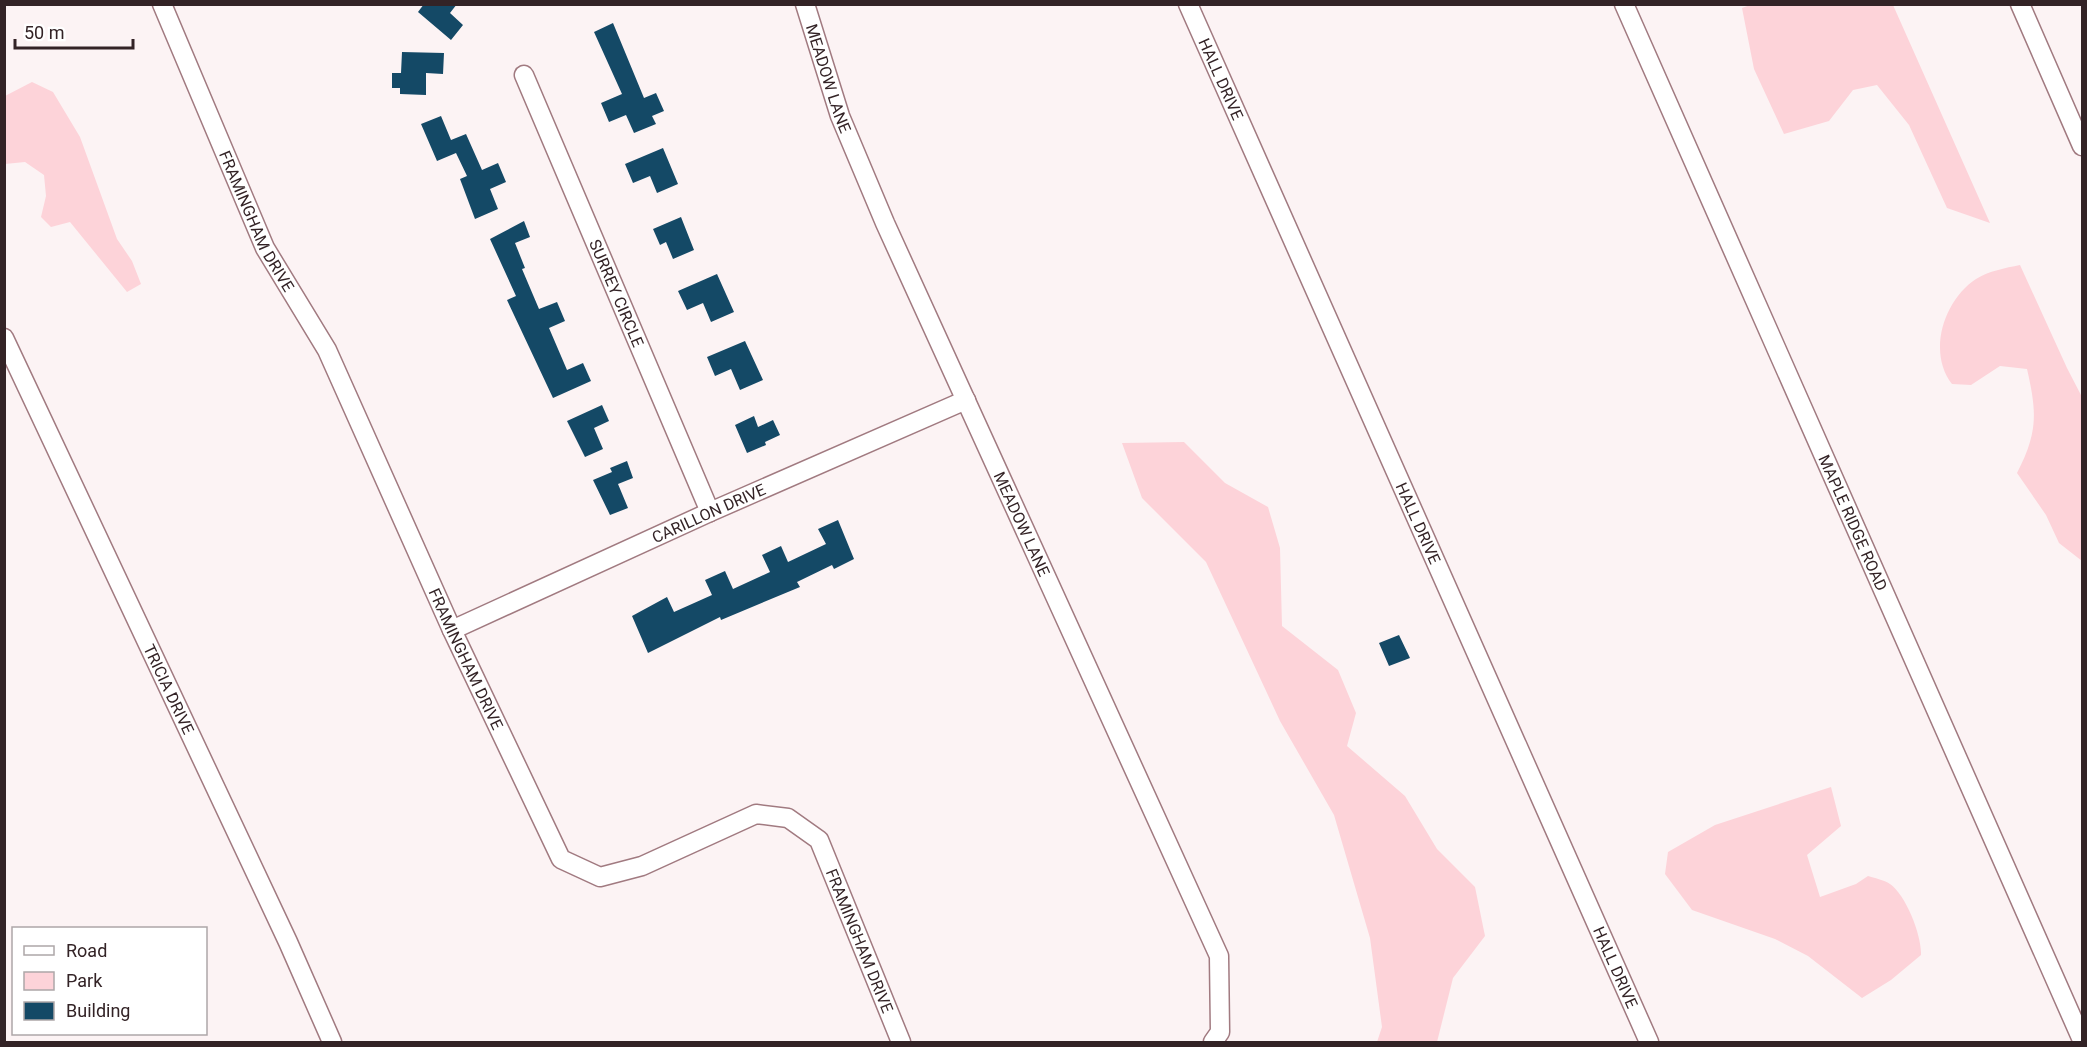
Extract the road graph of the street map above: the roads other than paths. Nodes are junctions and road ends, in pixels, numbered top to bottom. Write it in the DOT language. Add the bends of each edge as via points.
graph roads {
  1 [pos="162,4"];
  2 [pos="805,4"];
  3 [pos="1188,4"];
  4 [pos="1624,4"];
  5 [pos="2020,4"];
  6 [pos="524,75"];
  7 [pos="2082,146"];
  8 [pos="4,338"];
  9 [pos="966,400"];
  10 [pos="710,512"];
  11 [pos="452,630"];
  12 [pos="2082,1040"];
  13 [pos="332,1042"];
  14 [pos="901,1042"];
  15 [pos="1213,1042"];
  16 [pos="1649,1042"];
  1 -- 11 [label="street, FRAMINGHAM DRIVE" via="265,248 327,350"];
  2 -- 9 [label="street, MEADOW LANE" via="840,116"];
  3 -- 16 [label="street, HALL DRIVE"];
  4 -- 12 [label="street, MAPLE RIDGE ROAD"];
  5 -- 7 [label="street"];
  6 -- 10 [label="street, SURREY CIRCLE"];
  8 -- 13 [label="street, TRICIA DRIVE"];
  9 -- 10 [label="street, CARILLON DRIVE"];
  9 -- 15 [label="street, MEADOW LANE" via="1219,957 1220,1032"];
  10 -- 11 [label="street, CARILLON DRIVE"];
  11 -- 14 [label="street, FRAMINGHAM DRIVE" via="561,859 600,877 642,866 756,814 788,818 819,840"];
}
